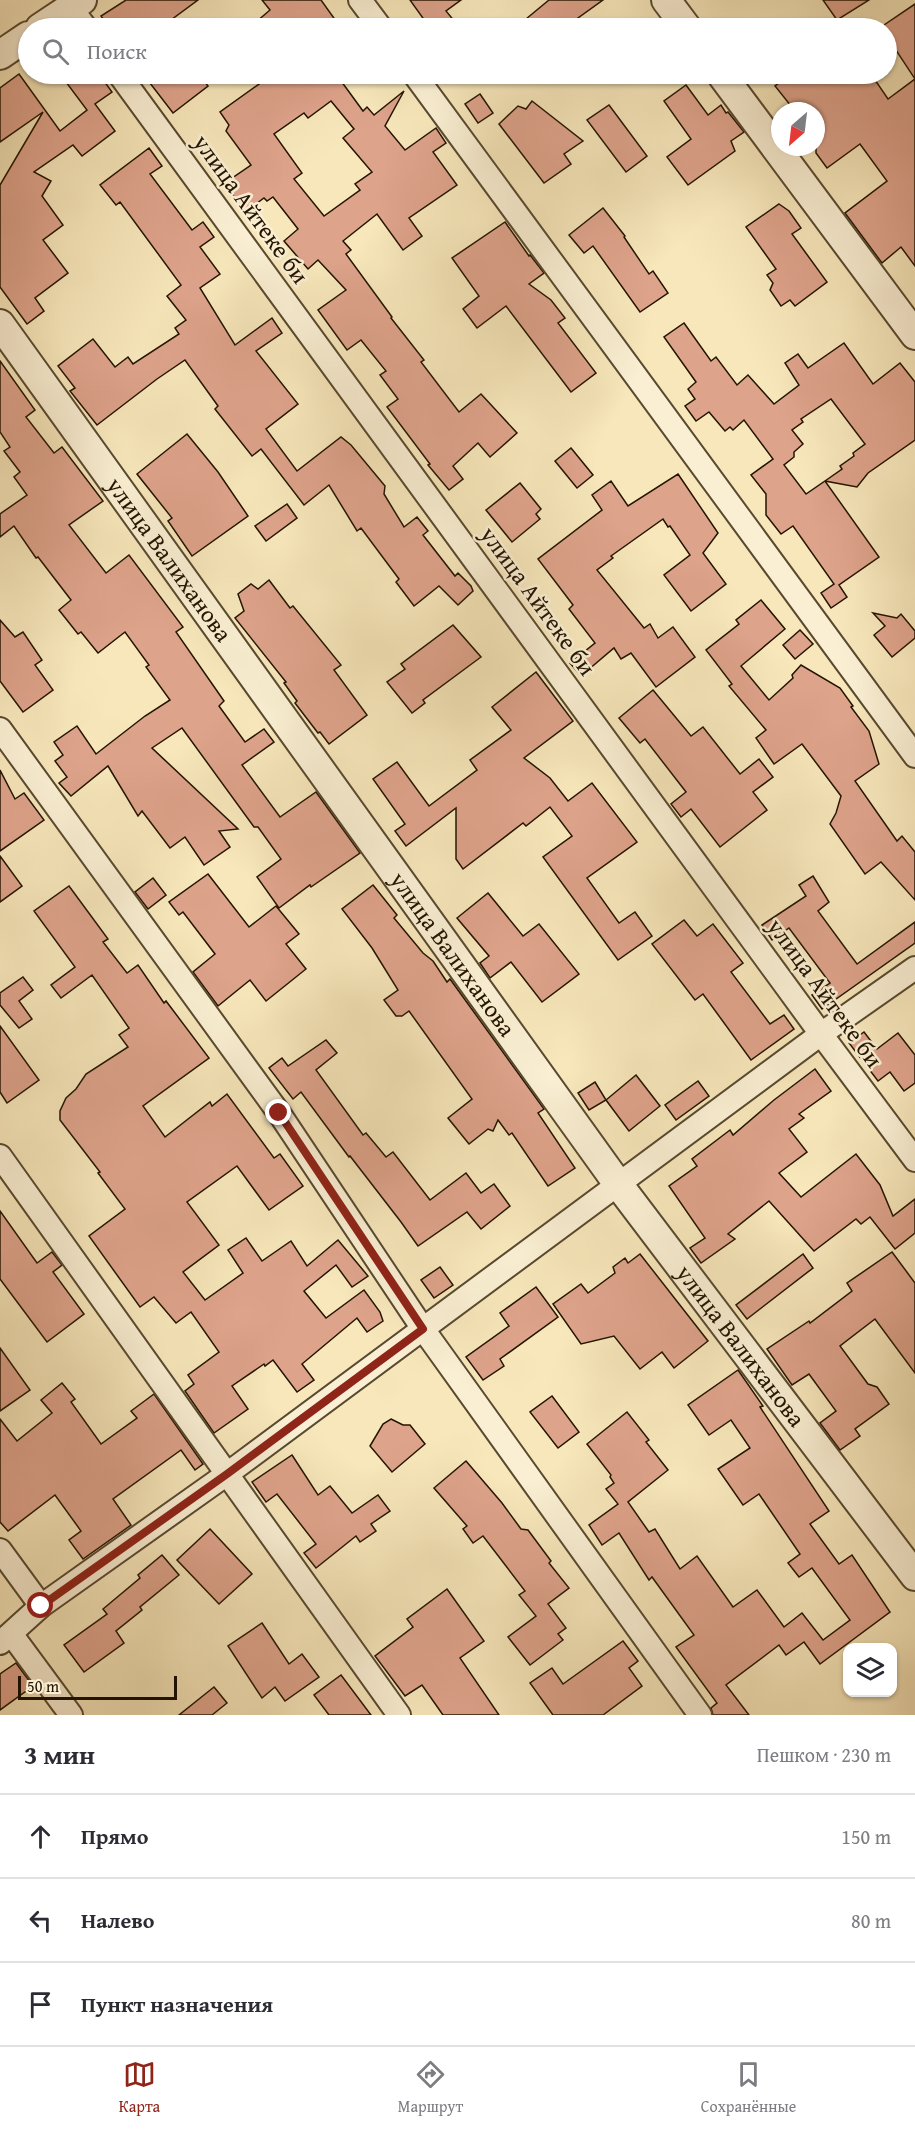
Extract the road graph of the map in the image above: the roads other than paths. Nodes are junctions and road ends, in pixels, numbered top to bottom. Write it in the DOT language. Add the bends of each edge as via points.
graph roads {
  1 [pos="360,0"];
  2 [pos="666,0"];
  3 [pos="79,12"];
  4 [pos="64,18"];
  5 [pos="374,18"];
  6 [pos="680,18"];
  7 [pos="18,43"];
  8 [pos="0,55"];
  9 [pos="126,84"];
  10 [pos="421,84"];
  11 [pos="728,84"];
  12 [pos="0,324"];
  13 [pos="915,335"];
  14 [pos="0,729"];
  15 [pos="915,756"];
  16 [pos="915,968"];
  17 [pos="821,1034"];
  18 [pos="0,1156"];
  19 [pos="915,1160"];
  20 [pos="618,1184"];
  21 [pos="423,1329"];
  22 [pos="227,1474"];
  23 [pos="0,1550"];
  24 [pos="915,1576"];
  25 [pos="41,1606"];
  26 [pos="6,1639"];
  27 [pos="70,1715"];
  28 [pos="399,1715"];
  29 [pos="700,1715"];
  1 -- 5 [label="street"];
  2 -- 6 [label="street"];
  3 -- 4 [label="street"];
  7 -- 8 [label="street"];
  9 -- 17 [label="street, улица Айтеке би"];
  10 -- 15 [label="street"];
  11 -- 13 [label="street"];
  12 -- 20 [label="street, улица Валиханова"];
  14 -- 21 [label="street" via="279,1113"];
  16 -- 17 [label="street"];
  17 -- 19 [label="street, улица Айтеке би"];
  17 -- 20 [label="street"];
  18 -- 22 [label="street"];
  20 -- 21 [label="street"];
  20 -- 24 [label="street, улица Валиханова"];
  21 -- 22 [label="street"];
  21 -- 29 [label="street"];
  22 -- 25 [label="street"];
  22 -- 28 [label="street"];
  23 -- 25 [label="street"];
  25 -- 26 [label="street"];
  26 -- 27 [label="street"];
}
